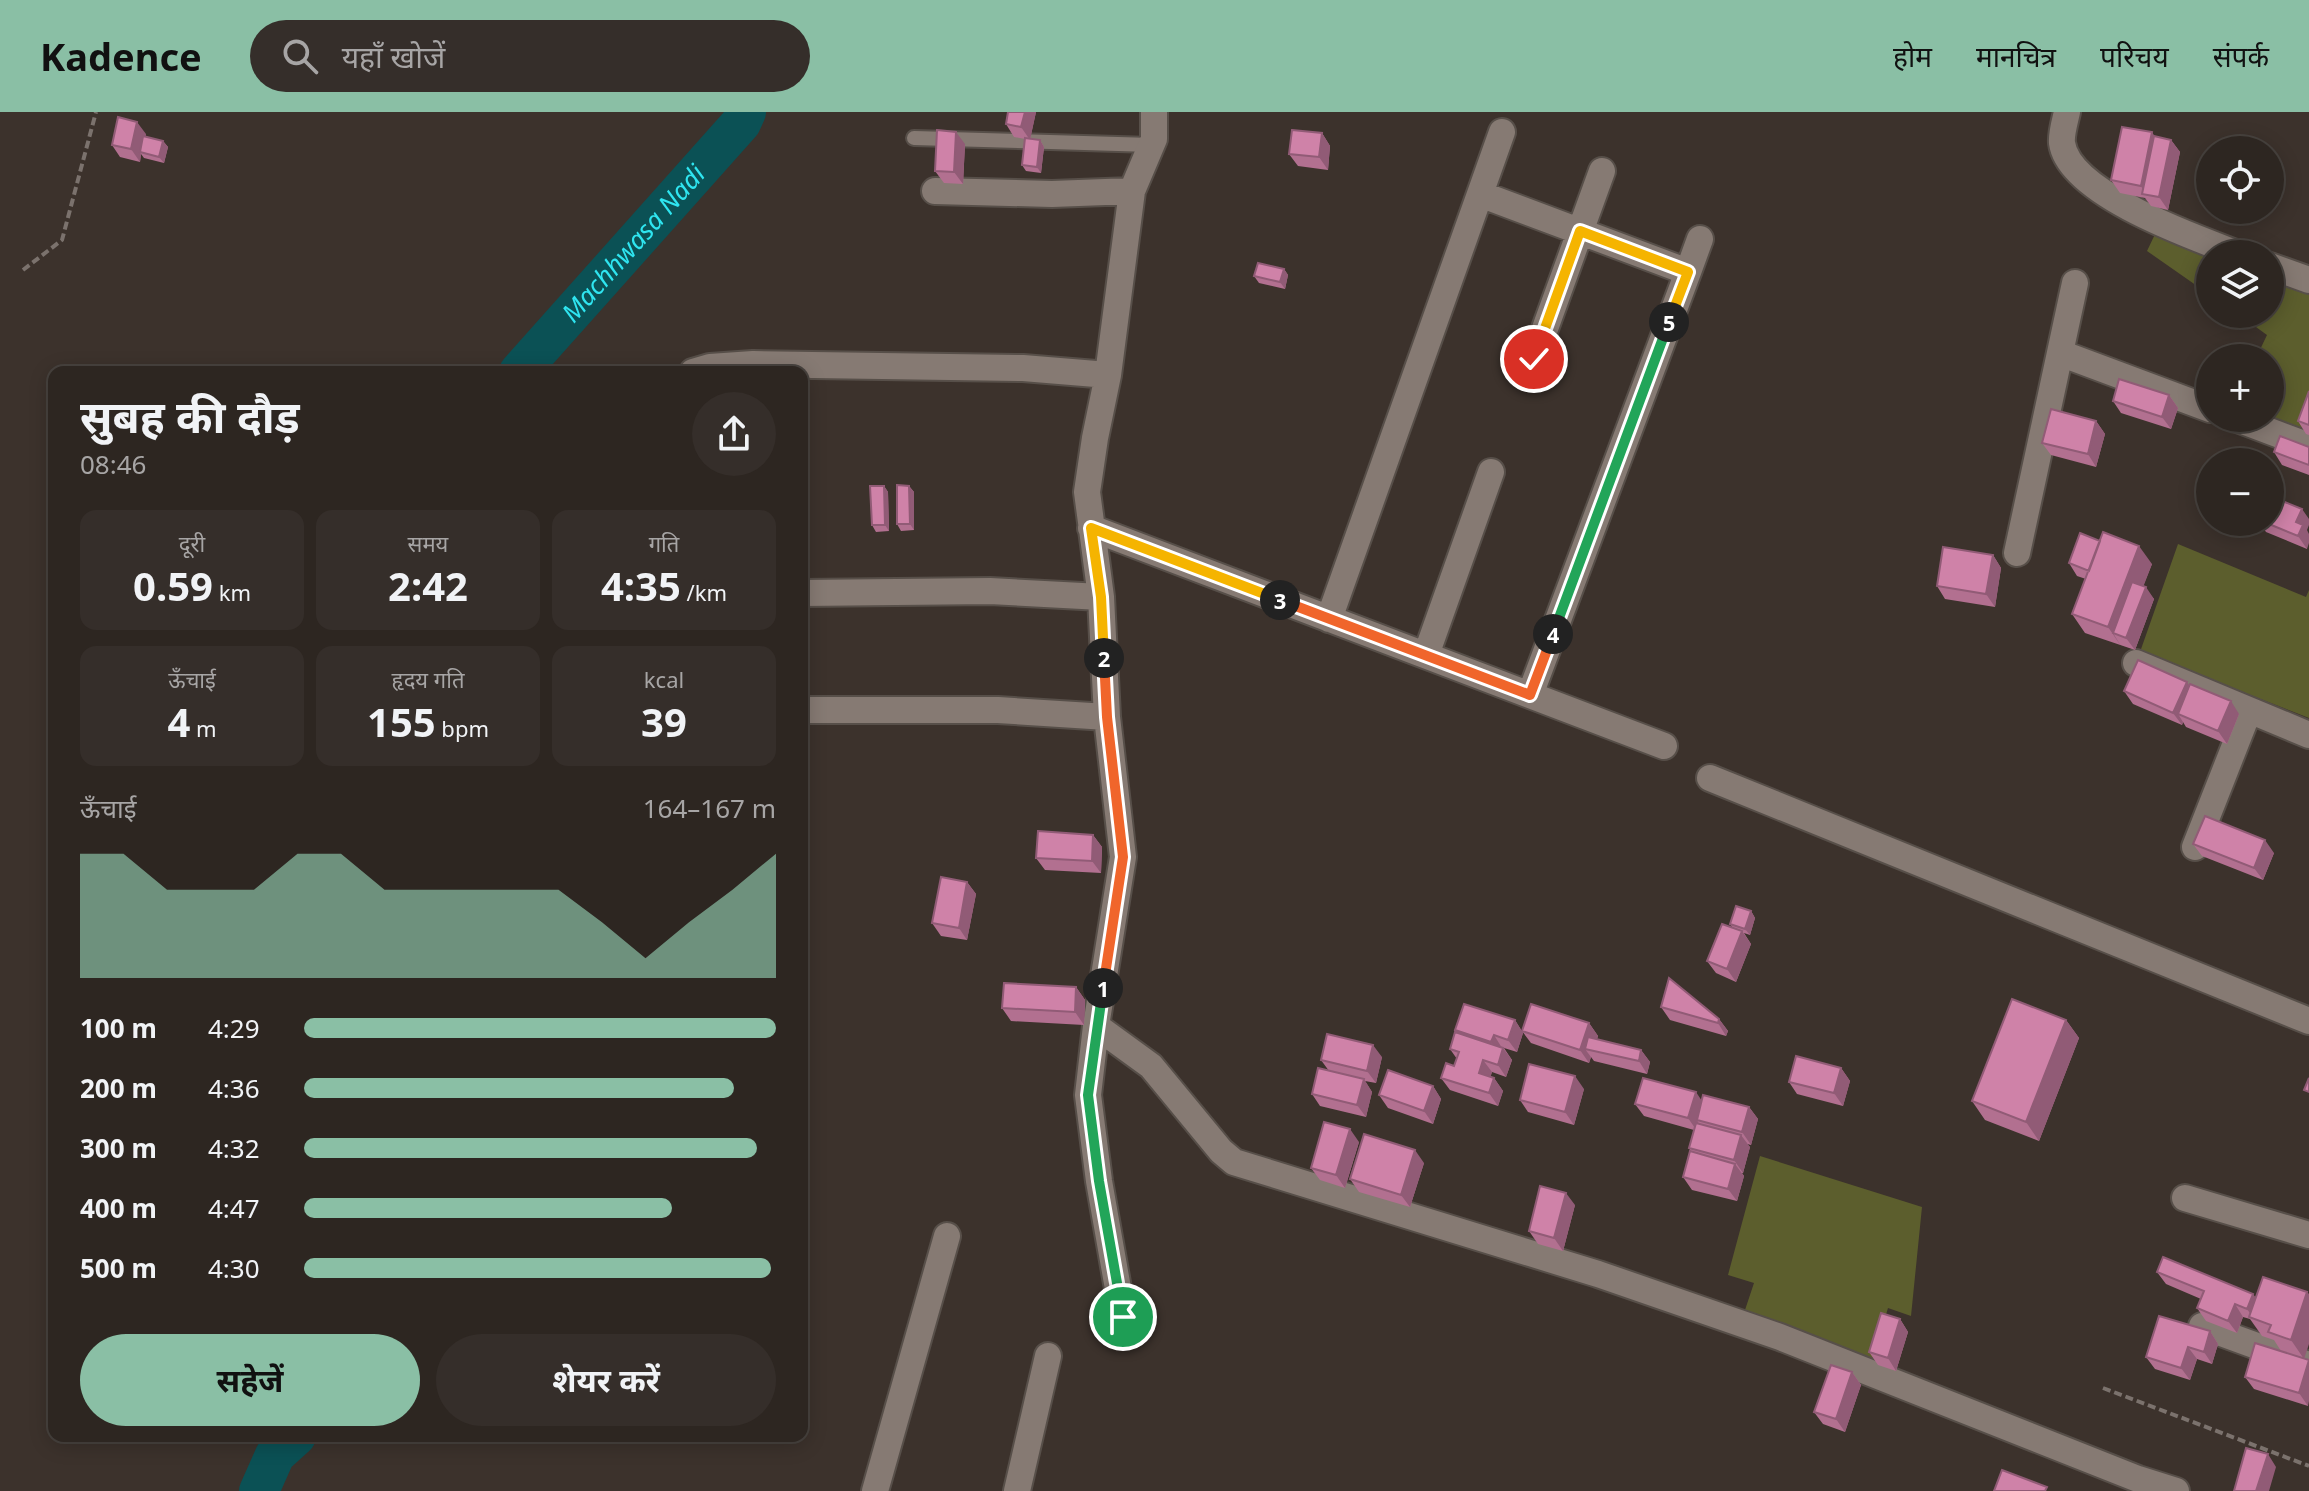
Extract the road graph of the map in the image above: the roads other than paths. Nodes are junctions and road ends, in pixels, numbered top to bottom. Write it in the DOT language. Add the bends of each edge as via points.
graph roads {
  1 [pos="1154,112"];
  2 [pos="2067,112"];
  3 [pos="1502,132"];
  4 [pos="914,138"];
  5 [pos="1152,145"];
  6 [pos="1602,171"];
  7 [pos="935,191"];
  8 [pos="1132,191"];
  9 [pos="1480,194"];
  10 [pos="1580,231"];
  11 [pos="1700,239"];
  12 [pos="2204,240"];
  13 [pos="2284,271"];
  14 [pos="1688,272"];
  15 [pos="2309,280"];
  16 [pos="2075,283"];
  17 [pos="2060,353"];
  18 [pos="1534,359"];
  19 [pos="724,366"];
  20 [pos="1108,375"];
  21 [pos="2196,404"];
  22 [pos="2272,432"];
  23 [pos="2309,446"];
  24 [pos="1491,472"];
  25 [pos="1091,528"];
  26 [pos="2017,553"];
  27 [pos="808,593"];
  28 [pos="1101,597"];
  29 [pos="1329,619"];
  30 [pos="1426,655"];
  31 [pos="2136,663"];
  32 [pos="1530,695"];
  33 [pos="808,710"];
  34 [pos="2249,710"];
  35 [pos="1107,717"];
  36 [pos="2309,735"];
  37 [pos="1664,746"];
  38 [pos="1710,778"];
  39 [pos="2195,847"];
  40 [pos="2309,1021"];
  41 [pos="1096,1026"];
  42 [pos="2185,1198"];
  43 [pos="2309,1235"];
  44 [pos="947,1236"];
  45 [pos="1123,1317"];
  46 [pos="2202,1326"];
  47 [pos="1048,1356"];
  48 [pos="2309,1365"];
  49 [pos="875,1491"];
  50 [pos="1017,1491"];
  51 [pos="2176,1491"];
  1 -- 5 [label="street"];
  2 -- 12 [label="street" via="2062,143 2092,185 2135,212"];
  3 -- 9 [label="street"];
  4 -- 5 [label="lane"];
  5 -- 8 [label="street"];
  6 -- 10 [label="street"];
  7 -- 8 [label="street"];
  8 -- 20 [label="street"];
  9 -- 10 [label="street"];
  9 -- 29 [label="street"];
  10 -- 14 [label="street"];
  10 -- 18 [label="street"];
  11 -- 14 [label="street"];
  13 -- 15 [label="street"];
  14 -- 32 [label="street"];
  16 -- 17 [label="street"];
  17 -- 21 [label="street"];
  17 -- 26 [label="street"];
  19 -- 20 [label="street" via="1023,368"];
  20 -- 25 [label="street" via="1087,492"];
  22 -- 23 [label="street"];
  24 -- 30 [label="street"];
  25 -- 28 [label="street"];
  25 -- 29 [label="street"];
  27 -- 28 [label="street" via="990,591"];
  28 -- 35 [label="street"];
  29 -- 30 [label="street"];
  30 -- 32 [label="street"];
  31 -- 34 [label="street"];
  32 -- 37 [label="street"];
  33 -- 35 [label="street" via="998,710"];
  34 -- 36 [label="street"];
  34 -- 39 [label="street"];
  35 -- 41 [label="street" via="1123,857"];
  38 -- 40 [label="street"];
  41 -- 45 [label="street" via="1088,1095"];
  41 -- 51 [label="street" via="1151,1066 1234,1162 1598,1274 1780,1337"];
  42 -- 43 [label="street"];
  44 -- 49 [label="street"];
  46 -- 48 [label="street"];
  47 -- 50 [label="street"];
}
